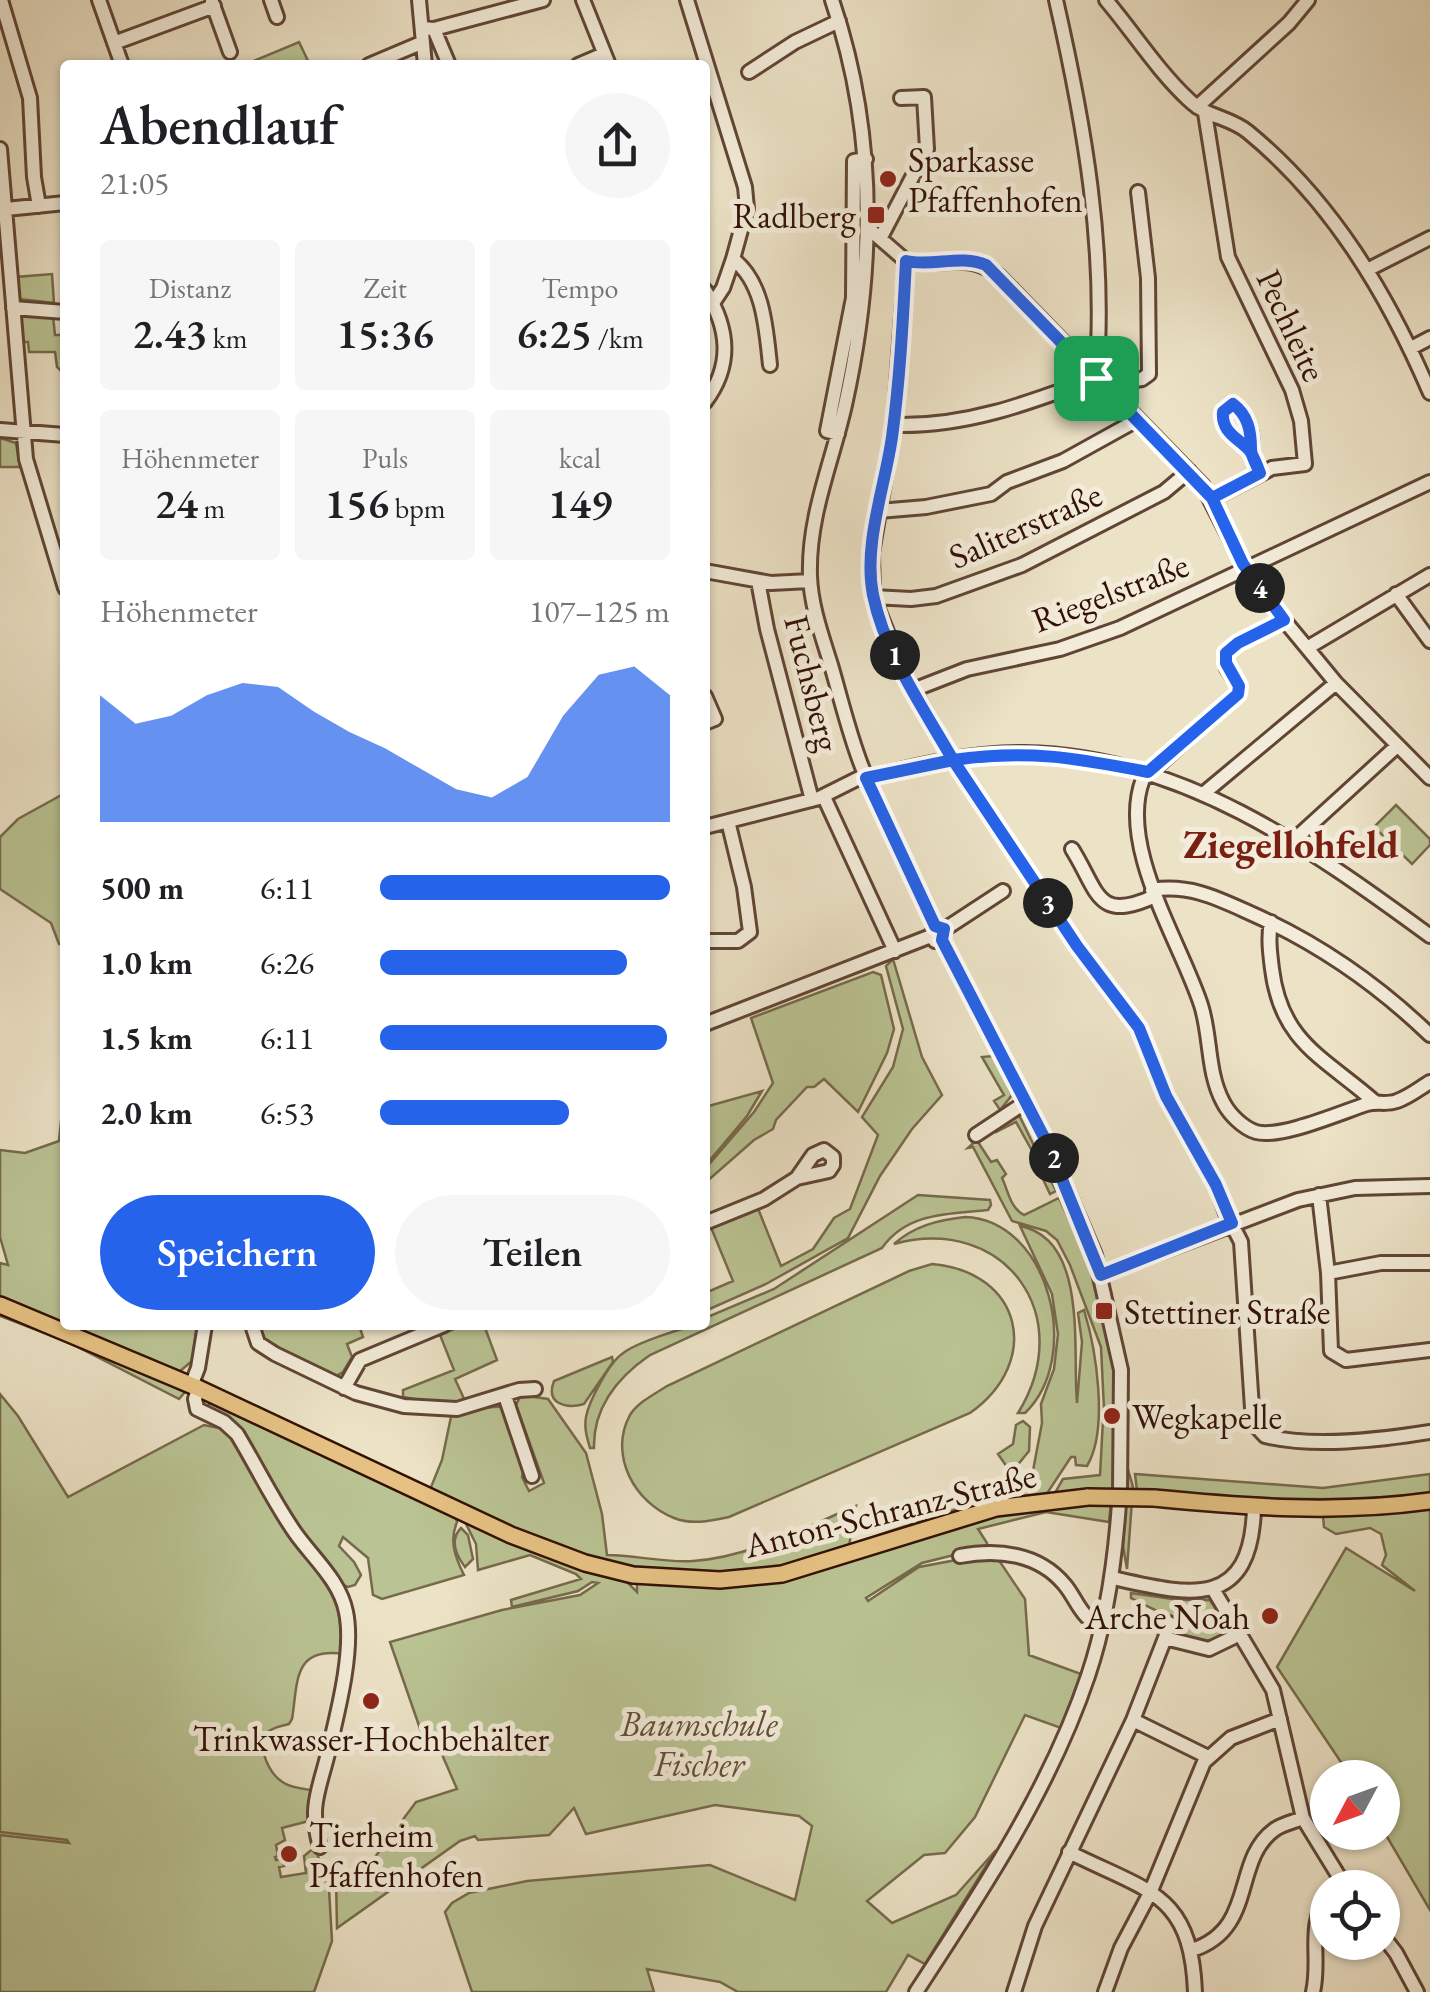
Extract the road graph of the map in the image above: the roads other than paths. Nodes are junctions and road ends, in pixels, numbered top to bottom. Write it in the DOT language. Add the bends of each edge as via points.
graph roads {
  1 [pos="1,0"];
  2 [pos="99,0"];
  3 [pos="271,0"];
  4 [pos="419,0"];
  5 [pos="543,0"];
  6 [pos="583,0"];
  7 [pos="687,0"];
  8 [pos="832,0"];
  9 [pos="1056,0"];
  10 [pos="1106,0"];
  11 [pos="1308,0"];
  12 [pos="212,3"];
  13 [pos="277,18"];
  14 [pos="839,21"];
  15 [pos="426,34"];
  16 [pos="114,43"];
  17 [pos="230,52"];
  18 [pos="120,60"];
  19 [pos="378,60"];
  20 [pos="425,60"];
  21 [pos="445,60"];
  22 [pos="606,60"];
  23 [pos="702,60"];
  24 [pos="749,72"];
  25 [pos="711,98"];
  26 [pos="901,98"];
  27 [pos="1200,110"];
  28 [pos="0,149"];
  29 [pos="866,159"];
  30 [pos="1138,192"];
  31 [pos="60,204"];
  32 [pos="39,206"];
  33 [pos="6,209"];
  34 [pos="868,228"];
  35 [pos="880,237"];
  36 [pos="1430,238"];
  37 [pos="733,259"];
  38 [pos="906,261"];
  39 [pos="1368,269"];
  40 [pos="710,304"];
  41 [pos="13,308"];
  42 [pos="60,312"];
  43 [pos="1430,338"];
  44 [pos="1411,348"];
  45 [pos="770,365"];
  46 [pos="1100,381"];
  47 [pos="1430,393"];
  48 [pos="710,394"];
  49 [pos="1137,420"];
  50 [pos="894,424"];
  51 [pos="0,430"];
  52 [pos="22,432"];
  53 [pos="838,434"];
  54 [pos="60,435"];
  55 [pos="1250,451"];
  56 [pos="1189,472"];
  57 [pos="1260,473"];
  58 [pos="1430,482"];
  59 [pos="1212,498"];
  60 [pos="879,511"];
  61 [pos="1246,569"];
  62 [pos="710,571"];
  63 [pos="60,572"];
  64 [pos="1430,575"];
  65 [pos="810,580"];
  66 [pos="758,581"];
  67 [pos="1396,594"];
  68 [pos="873,598"];
  69 [pos="1284,620"];
  70 [pos="1430,641"];
  71 [pos="1307,648"];
  72 [pos="1336,683"];
  73 [pos="913,690"];
  74 [pos="1397,746"];
  75 [pos="953,760"];
  76 [pos="1148,772"];
  77 [pos="866,776"];
  78 [pos="1430,778"];
  79 [pos="1202,794"];
  80 [pos="818,798"];
  81 [pos="728,822"];
  82 [pos="710,826"];
  83 [pos="1294,840"];
  84 [pos="1072,849"];
  85 [pos="1004,891"];
  86 [pos="1154,893"];
  87 [pos="1270,922"];
  88 [pos="938,933"];
  89 [pos="1430,936"];
  90 [pos="710,941"];
  91 [pos="895,951"];
  92 [pos="710,1022"];
  93 [pos="1430,1035"];
  94 [pos="1430,1082"];
  95 [pos="1026,1102"];
  96 [pos="1376,1102"];
  97 [pos="976,1135"];
  98 [pos="797,1178"];
  99 [pos="1430,1186"];
  100 [pos="1319,1195"];
  101 [pos="710,1221"];
  102 [pos="1232,1223"];
  103 [pos="1430,1263"];
  104 [pos="1328,1273"];
  105 [pos="1101,1275"];
  106 [pos="0,1304"];
  107 [pos="60,1330"];
  108 [pos="61,1330"];
  109 [pos="204,1330"];
  110 [pos="253,1330"];
  111 [pos="432,1330"];
  112 [pos="1430,1350"];
  113 [pos="195,1387"];
  114 [pos="344,1388"];
  115 [pos="535,1389"];
  116 [pos="506,1396"];
  117 [pos="1430,1432"];
  118 [pos="532,1476"];
  119 [pos="1430,1501"];
  120 [pos="1254,1508"];
  121 [pos="960,1556"];
  122 [pos="1113,1578"];
  123 [pos="1213,1588"];
  124 [pos="1103,1622"];
  125 [pos="1240,1634"];
  126 [pos="1280,1719"];
  127 [pos="1133,1720"];
  128 [pos="1208,1757"];
  129 [pos="1303,1818"];
  130 [pos="320,1847"];
  131 [pos="1069,1852"];
  132 [pos="1333,1870"];
  133 [pos="1150,1893"];
  134 [pos="1192,1950"];
  135 [pos="1315,1960"];
  136 [pos="1400,1960"];
  137 [pos="916,1992"];
  138 [pos="1014,1992"];
  139 [pos="1105,1992"];
  140 [pos="1195,1992"];
  141 [pos="1313,1992"];
  142 [pos="1416,1992"];
  1 -- 32 [label="street" via="30,98"];
  2 -- 16 [label="street"];
  3 -- 13 [label="street"];
  4 -- 15 [label="street"];
  5 -- 15 [label="street"];
  6 -- 22 [label="street"];
  7 -- 23 [label="street"];
  8 -- 14 [label="street"];
  9 -- 46 [label="street" via="1094,219"];
  10 -- 27 [label="street"];
  11 -- 27 [label="street"];
  12 -- 16 [label="street"];
  12 -- 17 [label="street"];
  14 -- 24 [label="street"];
  14 -- 29 [label="street"];
  15 -- 19 [label="street"];
  15 -- 20 [label="street"];
  15 -- 21 [label="street"];
  16 -- 18 [label="street"];
  25 -- 37 [label="street" via="747,200"];
  26 -- 35 [label="street" via="924,97 927,149"];
  27 -- 39 [label="street" via="1250,134 1334,222"];
  27 -- 57 [label="street, Pechleite" via="1228,257 1292,390 1304,440 1305,464"];
  28 -- 33 [label="street"];
  29 -- 34 [label="street"];
  29 -- 53 [label="street" via="854,161 853,298 827,431"];
  30 -- 46 [label="street" via="1149,374"];
  31 -- 32 [label="street"];
  32 -- 33 [label="street"];
  33 -- 41 [label="street"];
  34 -- 35 [label="street"];
  34 -- 53 [label="street" via="861,320"];
  35 -- 38 [label="street"];
  36 -- 39 [label="street"];
  37 -- 40 [label="street"];
  37 -- 45 [label="street" via="760,303"];
  38 -- 46 [label="street" via="986,265"];
  38 -- 50 [label="street"];
  39 -- 44 [label="street"];
  40 -- 48 [label="street" via="726,342 725,363"];
  41 -- 42 [label="street"];
  41 -- 52 [label="street"];
  43 -- 44 [label="street"];
  44 -- 47 [label="street"];
  46 -- 49 [label="street"];
  46 -- 50 [label="street" via="980,418"];
  49 -- 56 [label="street"];
  49 -- 60 [label="street" via="991,494"];
  50 -- 60 [label="street"];
  51 -- 52 [label="street"];
  52 -- 54 [label="street"];
  52 -- 63 [label="street"];
  53 -- 65 [label="street" via="814,523"];
  55 -- 57 [label="street"];
  56 -- 59 [label="street"];
  56 -- 68 [label="street, Saliterstraße" via="1164,492 1022,566 936,596"];
  57 -- 59 [label="street, Pechleite"];
  58 -- 61 [label="street, Riegelstraße"];
  59 -- 61 [label="street"];
  60 -- 68 [label="street"];
  61 -- 69 [label="street"];
  61 -- 73 [label="street, Riegelstraße" via="1091,639 966,669"];
  62 -- 66 [label="street"];
  64 -- 67 [label="street"];
  65 -- 66 [label="street"];
  65 -- 77 [label="street"];
  66 -- 80 [label="street, Fuchsberg"];
  67 -- 70 [label="street"];
  67 -- 71 [label="street"];
  68 -- 73 [label="street"];
  69 -- 71 [label="street"];
  69 -- 76 [label="street" via="1226,653 1238,694"];
  71 -- 72 [label="street"];
  72 -- 74 [label="street"];
  72 -- 79 [label="street"];
  73 -- 75 [label="street"];
  74 -- 78 [label="street"];
  74 -- 83 [label="street"];
  75 -- 76 [label="street" via="1042,754"];
  75 -- 77 [label="street"];
  75 -- 102 [label="street" via="1139,1028"];
  76 -- 79 [label="street"];
  76 -- 86 [label="street" via="1138,802"];
  77 -- 80 [label="street"];
  77 -- 88 [label="street"];
  79 -- 83 [label="street"];
  80 -- 81 [label="street"];
  80 -- 91 [label="street, Fuchsberg"];
  81 -- 82 [label="street"];
  81 -- 90 [label="street" via="750,932 738,941"];
  83 -- 89 [label="street"];
  84 -- 86 [label="street" via="1111,906 1126,908"];
  85 -- 88 [label="street"];
  86 -- 87 [label="street" via="1205,893"];
  86 -- 96 [label="street" via="1196,992 1213,1076 1230,1114 1254,1132 1272,1132"];
  87 -- 93 [label="street" via="1336,957"];
  87 -- 96 [label="street" via="1273,979 1286,1021 1317,1058"];
  88 -- 91 [label="street"];
  88 -- 95 [label="street"];
  91 -- 92 [label="street"];
  94 -- 96 [label="street" via="1395,1102"];
  95 -- 97 [label="street"];
  95 -- 105 [label="street"];
  98 -- 101 [label="street"];
  99 -- 100 [label="street"];
  100 -- 102 [label="street"];
  100 -- 104 [label="street"];
  102 -- 105 [label="street"];
  102 -- 117 [label="street" via="1241,1242 1251,1416 1260,1433 1359,1440"];
  103 -- 104 [label="street"];
  104 -- 112 [label="street" via="1335,1355 1346,1360"];
  105 -- 122 [label="street" via="1121,1370"];
  106 -- 107 [label="main road, Anton-Schranz-Straße"];
  108 -- 113 [label="main road, Anton-Schranz-Straße"];
  109 -- 113 [label="street"];
  110 -- 114 [label="street" via="262,1347"];
  111 -- 114 [label="street" via="360,1360"];
  113 -- 120 [label="main road, Anton-Schranz-Straße, bridge" via="546,1550 664,1579 796,1571 996,1508 1088,1496"];
  113 -- 130 [label="street" via="198,1409 237,1434 345,1607 340,1696 313,1816"];
  114 -- 116 [label="street" via="418,1409 458,1410"];
  115 -- 116 [label="street"];
  116 -- 118 [label="street"];
  119 -- 120 [label="main road, Anton-Schranz-Straße"];
  120 -- 123 [label="street" via="1244,1561"];
  121 -- 124 [label="street" via="992,1550 1040,1565 1061,1580 1086,1617"];
  122 -- 123 [label="street" via="1183,1593"];
  122 -- 124 [label="street"];
  123 -- 125 [label="street"];
  124 -- 137 [label="street" via="1088,1676 1033,1802"];
  125 -- 126 [label="street" via="1273,1690"];
  125 -- 127 [label="street" via="1209,1650 1167,1630"];
  126 -- 128 [label="street" via="1239,1734"];
  126 -- 129 [label="street"];
  127 -- 128 [label="street"];
  127 -- 131 [label="street"];
  128 -- 133 [label="street"];
  129 -- 132 [label="street"];
  129 -- 134 [label="street" via="1267,1836 1230,1924"];
  131 -- 133 [label="street"];
  131 -- 138 [label="street"];
  133 -- 134 [label="street" via="1174,1910"];
  133 -- 139 [label="street"];
  134 -- 140 [label="street"];
  135 -- 141 [label="street"];
  136 -- 142 [label="street"];
}
